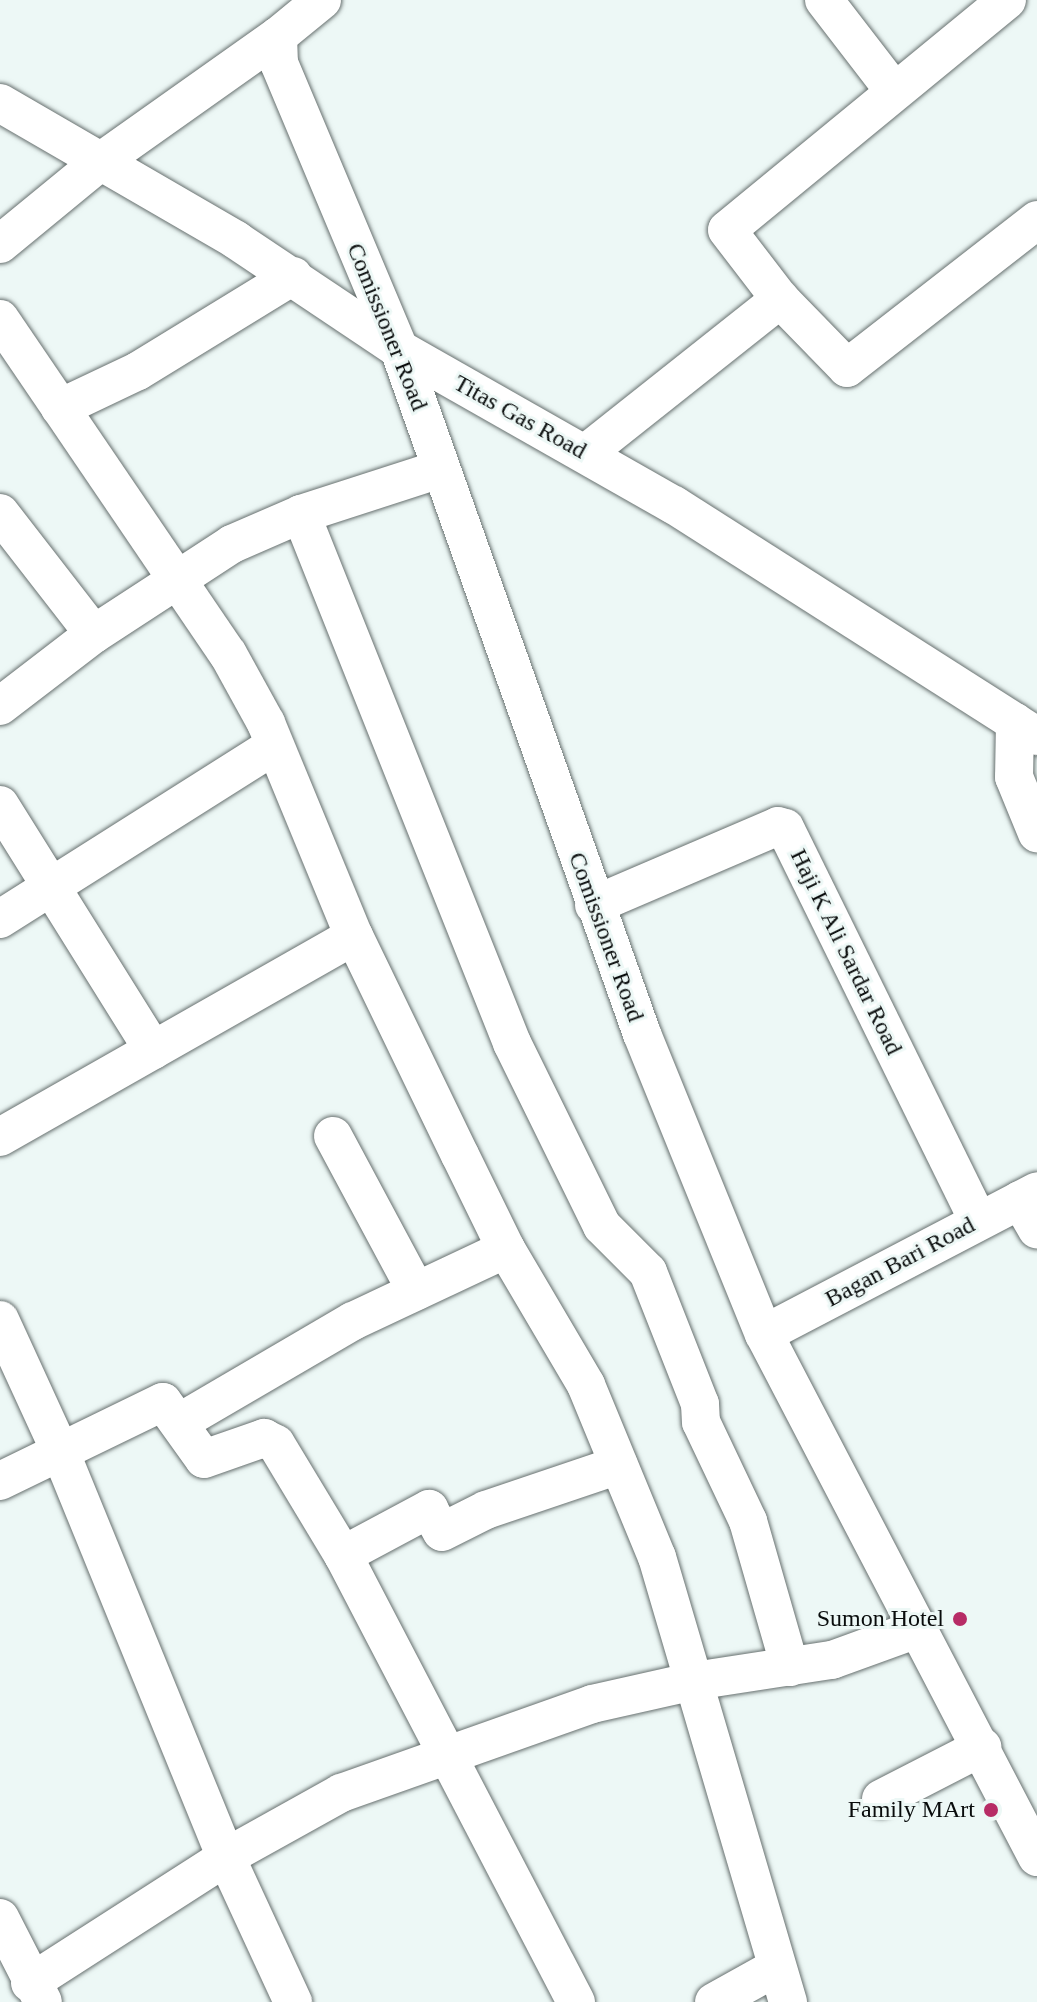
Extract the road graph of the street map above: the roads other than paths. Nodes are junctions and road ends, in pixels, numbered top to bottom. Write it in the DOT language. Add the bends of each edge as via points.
graph roads {
  1 [pos="322,0"];
  2 [pos="824,0"];
  3 [pos="1007,0"];
  4 [pos="278,36"];
  5 [pos="894,91"];
  6 [pos="0,103"];
  7 [pos="100,162"];
  8 [pos="1032,232"];
  9 [pos="0,244"];
  10 [pos="293,276"];
  11 [pos="780,299"];
  12 [pos="0,319"];
  13 [pos="399,349"];
  14 [pos="60,408"];
  15 [pos="586,453"];
  16 [pos="440,469"];
  17 [pos="301,514"];
  18 [pos="7,532"];
  19 [pos="176,583"];
  20 [pos="94,634"];
  21 [pos="0,706"];
  22 [pos="1026,729"];
  23 [pos="274,746"];
  24 [pos="0,805"];
  25 [pos="1037,833"];
  26 [pos="55,888"];
  27 [pos="594,905"];
  28 [pos="0,919"];
  29 [pos="354,936"];
  30 [pos="153,1050"];
  31 [pos="333,1136"];
  32 [pos="0,1137"];
  33 [pos="1031,1207"];
  34 [pos="978,1220"];
  35 [pos="506,1249"];
  36 [pos="416,1291"];
  37 [pos="0,1320"];
  38 [pos="764,1334"];
  39 [pos="180,1422"];
  40 [pos="60,1451"];
  41 [pos="619,1465"];
  42 [pos="0,1481"];
  43 [pos="343,1555"];
  44 [pos="920,1628"];
  45 [pos="790,1667"];
  46 [pos="694,1681"];
  47 [pos="982,1747"];
  48 [pos="443,1753"];
  49 [pos="881,1799"];
  50 [pos="226,1857"];
  51 [pos="1037,1857"];
  52 [pos="0,1918"];
  53 [pos="783,1985"];
  54 [pos="36,1992"];
  55 [pos="293,2002"];
  56 [pos="576,2002"];
  57 [pos="714,2002"];
  1 -- 4 [label="street"];
  2 -- 5 [label="street"];
  3 -- 5 [label="street"];
  4 -- 7 [label="street"];
  4 -- 13 [label="street, Comissioner Road" via="284,76"];
  5 -- 11 [label="street" via="727,230"];
  6 -- 7 [label="street, Titas Gas Road"];
  7 -- 9 [label="street"];
  7 -- 10 [label="street, Titas Gas Road"];
  8 -- 11 [label="street" via="847,368"];
  10 -- 13 [label="street, Titas Gas Road"];
  10 -- 14 [label="street" via="138,371"];
  11 -- 15 [label="street"];
  12 -- 14 [label="street"];
  13 -- 15 [label="street, Titas Gas Road"];
  13 -- 16 [label="street, Comissioner Road"];
  14 -- 19 [label="street"];
  15 -- 22 [label="street, Titas Gas Road"];
  16 -- 17 [label="street"];
  16 -- 27 [label="street, Comissioner Road"];
  17 -- 19 [label="street" via="232,544"];
  17 -- 45 [label="street" via="512,1043 602,1226 648,1272 700,1404 701,1422 748,1521"];
  18 -- 20 [label="street"];
  19 -- 20 [label="street"];
  19 -- 23 [label="street" via="228,654"];
  20 -- 21 [label="street"];
  22 -- 25 [label="street" via="1014,777"];
  23 -- 26 [label="street"];
  23 -- 29 [label="street"];
  24 -- 26 [label="street"];
  26 -- 28 [label="street"];
  26 -- 30 [label="street"];
  27 -- 34 [label="street, Haji K Ali Sardar Road" via="778,826 785,828"];
  27 -- 38 [label="street, Comissioner Road"];
  29 -- 30 [label="street"];
  29 -- 35 [label="street"];
  30 -- 32 [label="street"];
  31 -- 36 [label="street"];
  33 -- 34 [label="street, Bagan Bari Road"];
  34 -- 38 [label="street, Bagan Bari Road"];
  35 -- 36 [label="street"];
  35 -- 41 [label="street" via="586,1385"];
  36 -- 39 [label="street" via="353,1321"];
  37 -- 40 [label="street"];
  38 -- 44 [label="street, Comissioner Road"];
  39 -- 40 [label="street" via="163,1402"];
  39 -- 43 [label="street" via="204,1459 264,1438 276,1444"];
  40 -- 42 [label="street"];
  40 -- 50 [label="street"];
  41 -- 43 [label="street" via="486,1510 442,1532 429,1509"];
  41 -- 46 [label="street" via="657,1557"];
  43 -- 48 [label="street"];
  44 -- 45 [label="street" via="832,1660"];
  44 -- 47 [label="street, Comissioner Road"];
  45 -- 46 [label="street"];
  46 -- 48 [label="street" via="592,1704"];
  46 -- 53 [label="street"];
  47 -- 49 [label="street"];
  47 -- 51 [label="street, Comissioner Road"];
  48 -- 50 [label="street" via="341,1793"];
  48 -- 56 [label="street"];
  50 -- 54 [label="street"];
  50 -- 55 [label="street"];
  52 -- 54 [label="street"];
  53 -- 57 [label="street"];
}
